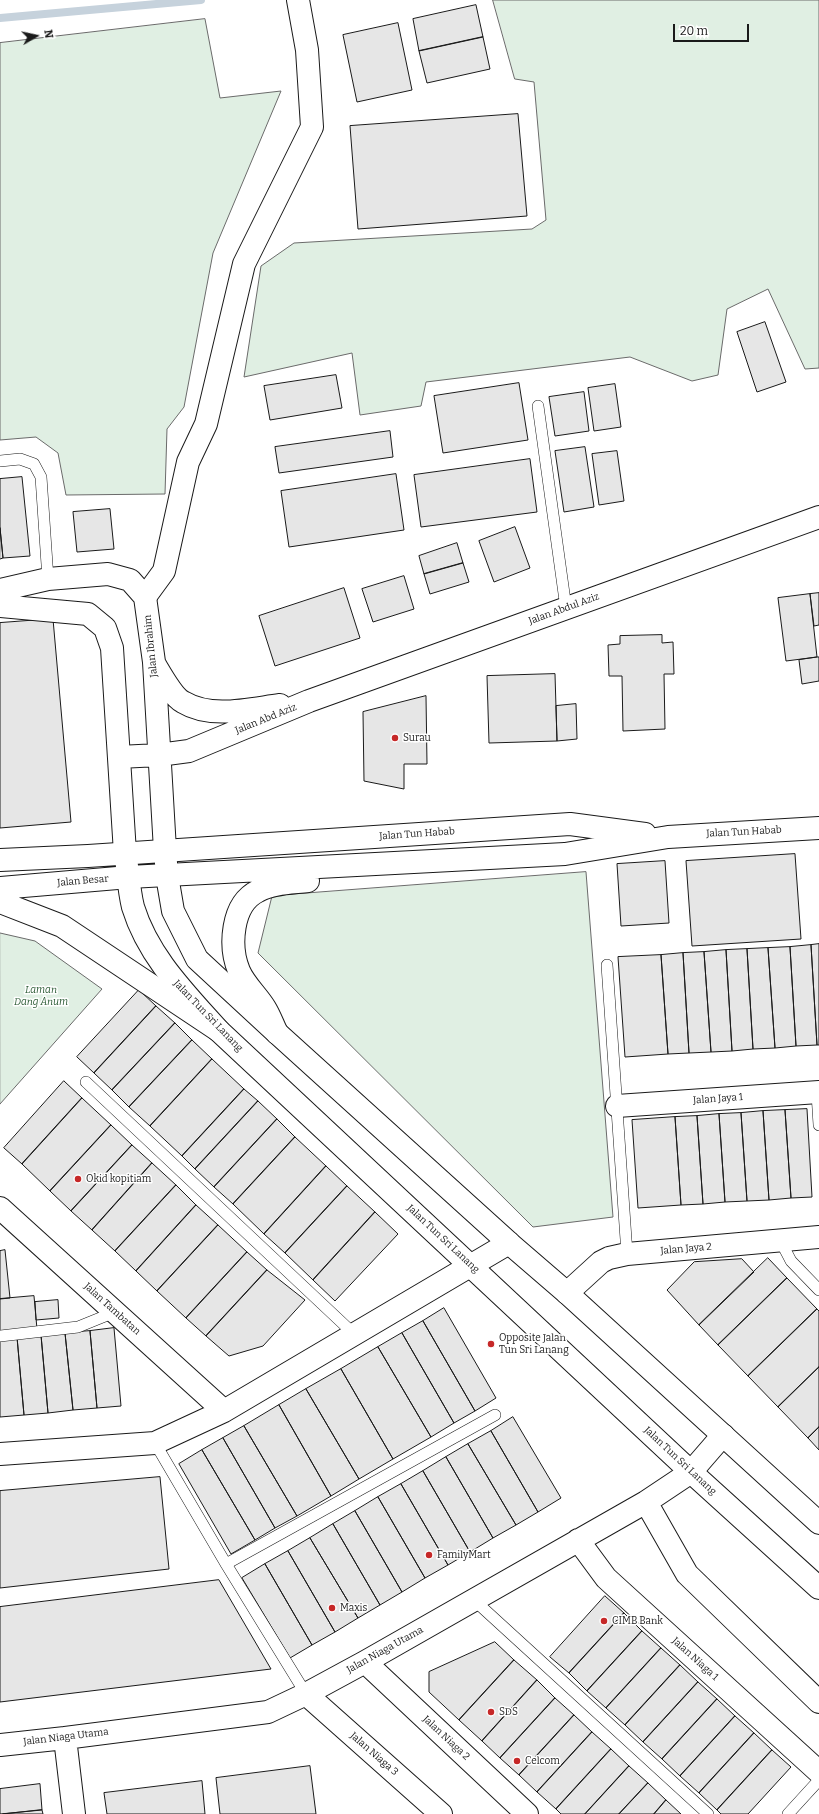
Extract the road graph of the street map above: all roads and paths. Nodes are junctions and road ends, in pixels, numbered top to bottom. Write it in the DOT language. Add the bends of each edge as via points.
graph roads {
  1 [pos="298,0"];
  2 [pos="538,406"];
  3 [pos="0,461"];
  4 [pos="819,517"];
  5 [pos="48,579"];
  6 [pos="0,590"];
  7 [pos="146,597"];
  8 [pos="0,606"];
  9 [pos="566,608"];
  10 [pos="154,662"];
  11 [pos="309,701"];
  12 [pos="159,755"];
  13 [pos="119,757"];
  14 [pos="819,828"];
  15 [pos="668,837"];
  16 [pos="165,850"];
  17 [pos="126,853"];
  18 [pos="0,860"];
  19 [pos="376,865"];
  20 [pos="167,876"];
  21 [pos="129,878"];
  22 [pos="0,888"];
  23 [pos="0,902"];
  24 [pos="607,965"];
  25 [pos="218,1030"];
  26 [pos="277,1033"];
  27 [pos="86,1082"];
  28 [pos="818,1092"];
  29 [pos="617,1106"];
  30 [pos="819,1126"];
  31 [pos="0,1208"];
  32 [pos="819,1237"];
  33 [pos="780,1240"];
  34 [pos="509,1243"];
  35 [pos="627,1254"];
  36 [pos="471,1265"];
  37 [pos="819,1290"];
  38 [pos="567,1293"];
  39 [pos="115,1312"];
  40 [pos="354,1334"];
  41 [pos="0,1336"];
  42 [pos="224,1411"];
  43 [pos="496,1415"];
  44 [pos="723,1435"];
  45 [pos="155,1443"];
  46 [pos="0,1454"];
  47 [pos="691,1472"];
  48 [pos="646,1502"];
  49 [pos="819,1523"];
  50 [pos="578,1540"];
  51 [pos="226,1564"];
  52 [pos="819,1588"];
  53 [pos="474,1600"];
  54 [pos="364,1662"];
  55 [pos="306,1694"];
  56 [pos="819,1702"];
  57 [pos="65,1738"];
  58 [pos="0,1745"];
  59 [pos="819,1772"];
  60 [pos="819,1780"];
  61 [pos="74,1814"];
  62 [pos="440,1814"];
  63 [pos="527,1814"];
  64 [pos="708,1814"];
  65 [pos="788,1814"];
  1 -- 7 [label="main road" via="308,50 312,127 244,264 206,424 188,462 164,571"];
  2 -- 9 [label="lane"];
  3 -- 5 [label="lane" via="20,460 34,464 41,477"];
  4 -- 9 [label="main road, Jalan Abdul Aziz"];
  5 -- 6 [label="main road"];
  5 -- 7 [label="main road" via="108,574 130,580"];
  7 -- 10 [label="main road, Jalan Ibrahim"];
  8 -- 13 [label="main road" via="88,614 105,628 112,648"];
  9 -- 11 [label="main road, Jalan Abdul Aziz"];
  10 -- 11 [label="main road, Jalan Abd Aziz" via="164,680 182,702 205,710 233,711"];
  10 -- 12 [label="main road, Jalan Ibrahim"];
  11 -- 12 [label="main road, Jalan Abd Aziz" via="189,751"];
  12 -- 13 [label="main road, Jalan Abd Aziz"];
  12 -- 16 [label="main road, Jalan Ibrahim"];
  13 -- 17 [label="main road"];
  14 -- 15 [label="main road, Jalan Tun Habab"];
  15 -- 16 [label="main road, Jalan Tun Habab" via="570,824"];
  15 -- 19 [label="main road, Jalan Tun Habab" via="565,854"];
  16 -- 17 [label="main road"];
  16 -- 20 [label="main road"];
  17 -- 18 [label="main road"];
  17 -- 21 [label="main road, Jalan Tun Sri Lanang"];
  19 -- 20 [label="main road, Jalan Tun Habab"];
  19 -- 26 [label="main road" via="311,881 265,887 249,896 244,904 236,924 234,947 239,971 266,1009"];
  20 -- 21 [label="main road, Jalan Besar"];
  20 -- 26 [label="main road" via="173,911 197,959"];
  21 -- 22 [label="main road, Jalan Besar"];
  21 -- 25 [label="main road, Jalan Tun Sri Lanang" via="133,906 147,942 174,981"];
  23 -- 25 [label="main road" via="62,926"];
  24 -- 29 [label="lane"];
  25 -- 36 [label="main road, Jalan Tun Sri Lanang"];
  26 -- 34 [label="main road"];
  27 -- 40 [label="lane"];
  28 -- 29 [label="main road, Jalan Jaya 1"];
  28 -- 30 [label="lane"];
  29 -- 35 [label="lane"];
  31 -- 39 [label="main road, Jalan Tambatan"];
  32 -- 33 [label="main road, Jalan Jaya 2"];
  33 -- 35 [label="main road, Jalan Jaya 2"];
  33 -- 37 [label="lane" via="791,1260"];
  34 -- 36 [label="main road"];
  34 -- 38 [label="main road"];
  35 -- 38 [label="main road, Jalan Jaya 2" via="601,1262"];
  36 -- 40 [label="main road"];
  36 -- 47 [label="main road, Jalan Tun Sri Lanang"];
  38 -- 44 [label="main road"];
  39 -- 41 [label="lane" via="78,1327"];
  39 -- 42 [label="main road, Jalan Tambatan"];
  40 -- 42 [label="main road"];
  42 -- 45 [label="main road"];
  43 -- 51 [label="lane"];
  44 -- 47 [label="main road, Jalan Niaga Utama"];
  44 -- 49 [label="main road"];
  45 -- 46 [label="main road"];
  45 -- 51 [label="lane"];
  47 -- 48 [label="main road, Jalan Niaga Utama"];
  47 -- 52 [label="main road, Jalan Tun Sri Lanang"];
  48 -- 50 [label="main road, Jalan Niaga Utama"];
  48 -- 56 [label="main road" via="687,1574"];
  50 -- 53 [label="main road, Jalan Niaga Utama"];
  50 -- 59 [label="main road, Jalan Niaga 1" via="606,1578"];
  51 -- 55 [label="lane"];
  53 -- 54 [label="main road, Jalan Niaga Utama"];
  53 -- 64 [label="lane"];
  54 -- 55 [label="main road, Jalan Niaga Utama"];
  54 -- 63 [label="main road, Jalan Niaga 2"];
  55 -- 57 [label="main road, Jalan Niaga Utama" via="268,1712"];
  55 -- 62 [label="main road, Jalan Niaga 3"];
  57 -- 58 [label="main road, Jalan Niaga Utama"];
  57 -- 61 [label="main road"];
  60 -- 65 [label="lane"];
}
